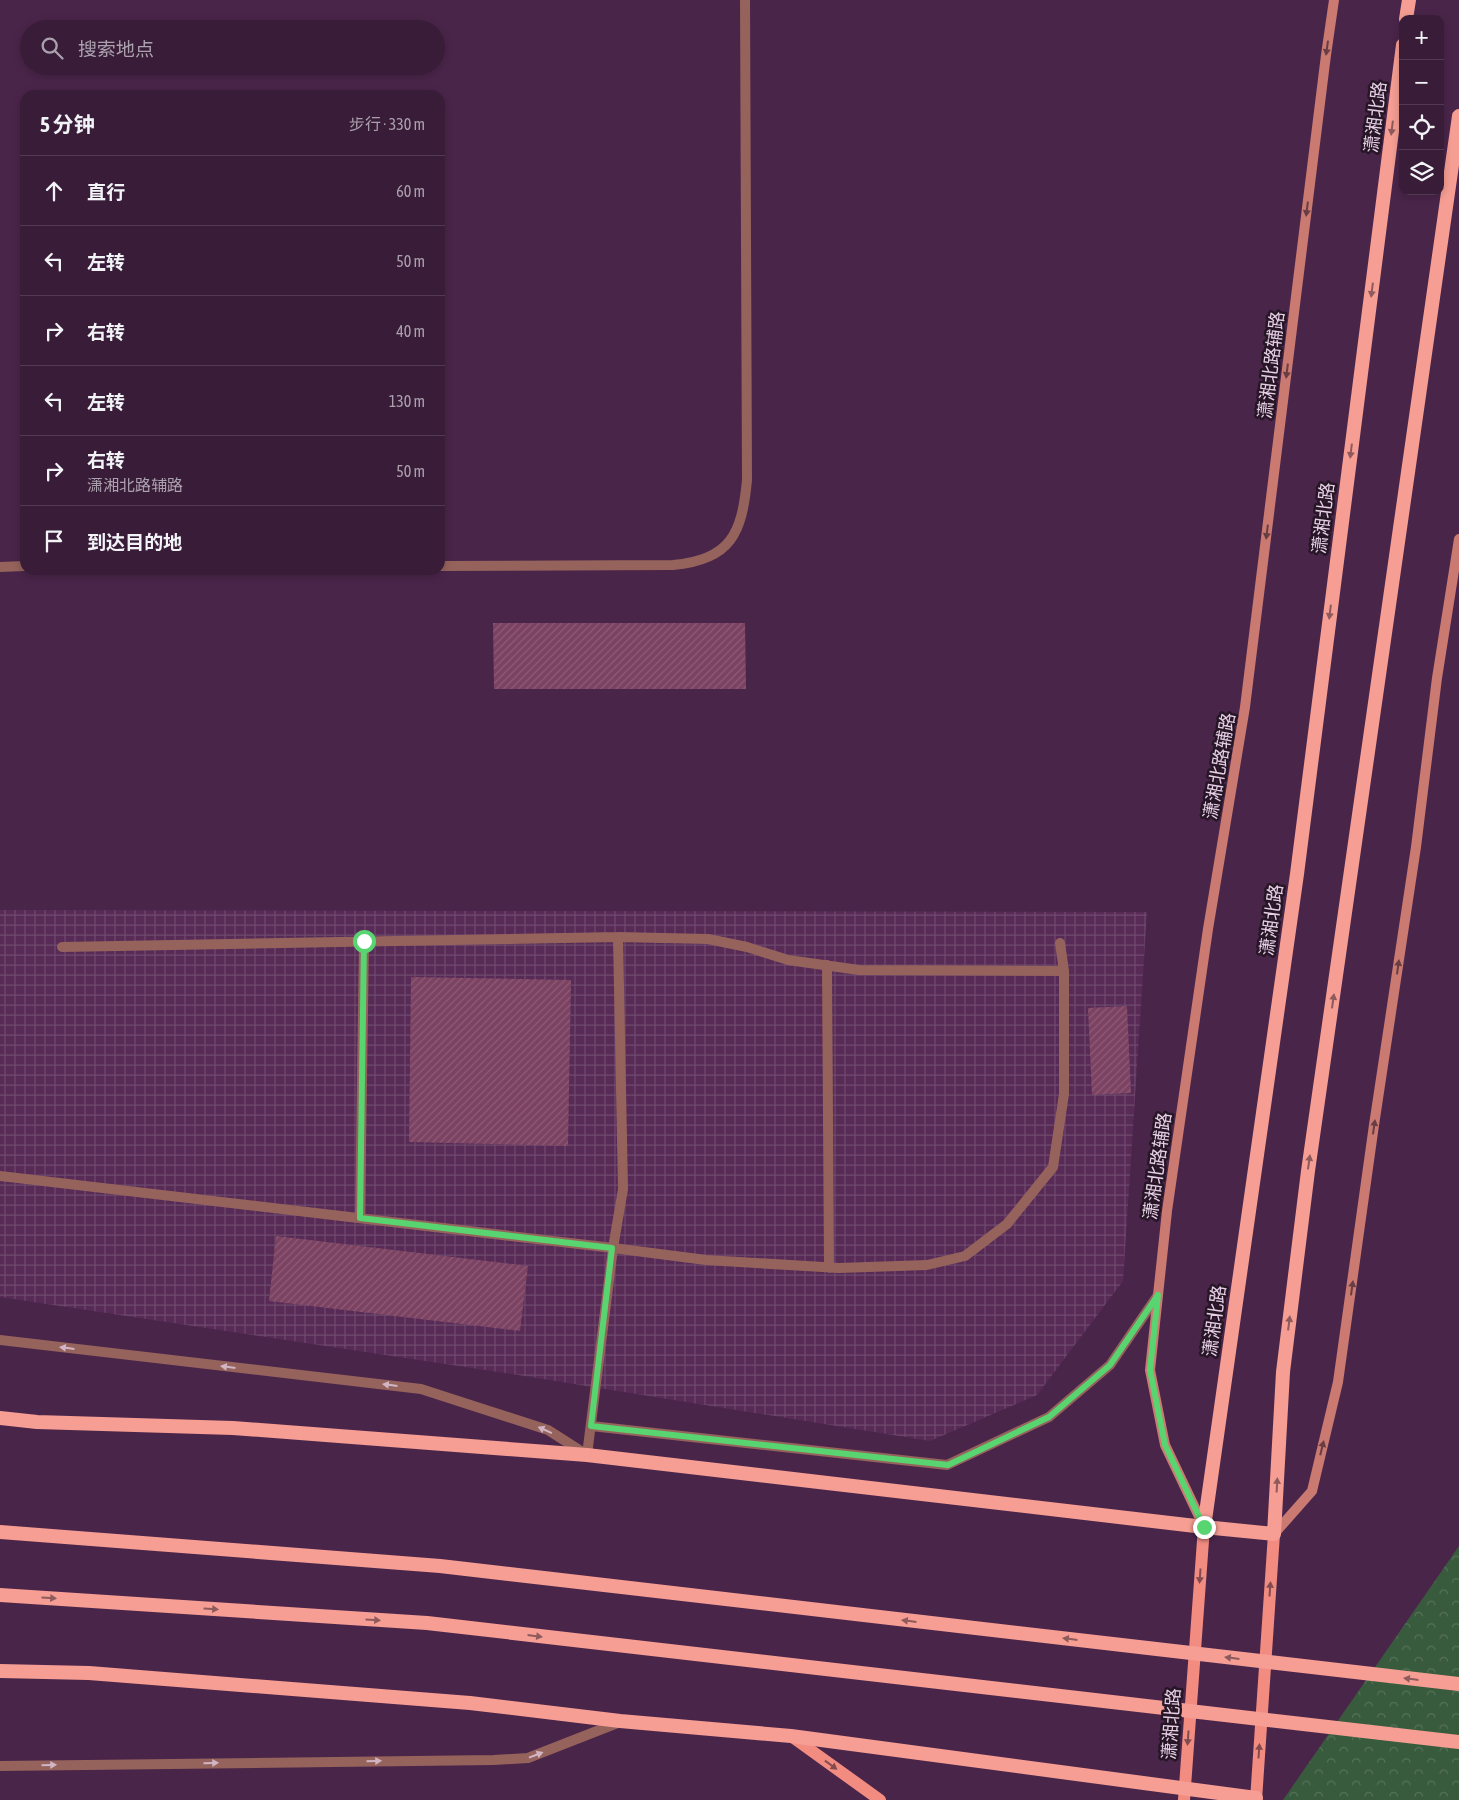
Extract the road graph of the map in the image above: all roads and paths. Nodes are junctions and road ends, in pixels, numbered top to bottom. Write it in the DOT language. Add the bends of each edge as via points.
graph roads {
  1 [pos="745,0"];
  2 [pos="1334,0"];
  3 [pos="1408,0"];
  4 [pos="1406,15"];
  5 [pos="1401,60"];
  6 [pos="1459,116"];
  7 [pos="1459,539"];
  8 [pos="0,566"];
  9 [pos="20,566"];
  10 [pos="445,566"];
  11 [pos="618,937"];
  12 [pos="364,941"];
  13 [pos="1060,943"];
  14 [pos="62,948"];
  15 [pos="827,965"];
  16 [pos="1064,971"];
  17 [pos="0,1176"];
  18 [pos="360,1218"];
  19 [pos="612,1248"];
  20 [pos="829,1268"];
  21 [pos="1158,1295"];
  22 [pos="0,1340"];
  23 [pos="0,1418"];
  24 [pos="591,1426"];
  25 [pos="587,1455"];
  26 [pos="1204,1527"];
  27 [pos="0,1532"];
  28 [pos="1274,1534"];
  29 [pos="0,1595"];
  30 [pos="0,1671"];
  31 [pos="1459,1684"];
  32 [pos="620,1721"];
  33 [pos="791,1736"];
  34 [pos="1459,1742"];
  35 [pos="0,1766"];
  36 [pos="1184,1794"];
  37 [pos="1256,1799"];
  38 [pos="880,1800"];
  1 -- 10 [label="street" via="747,480 740,522 732,538 713,555 694,563"];
  2 -- 21 [label="main road, 潇湘北路辅路, one-way" via="1245,706 1208,929"];
  3 -- 4 [label="highway"];
  5 -- 26 [label="highway, 潇湘北路, one-way" via="1297,874"];
  28 -- 6 [label="highway, one-way" via="1284,1372 1308,1171"];
  28 -- 7 [label="main road, one-way" via="1312,1491 1338,1382"];
  8 -- 9 [label="street"];
  11 -- 12 [label="street"];
  11 -- 15 [label="street" via="708,939 788,960"];
  11 -- 19 [label="street" via="622,1190"];
  12 -- 14 [label="street"];
  12 -- 18 [label="street"];
  13 -- 16 [label="street"];
  15 -- 16 [label="street" via="859,970"];
  15 -- 20 [label="street"];
  16 -- 20 [label="street" via="1064,1094 1053,1167 1007,1224 965,1256 927,1265"];
  17 -- 18 [label="street"];
  18 -- 19 [label="street"];
  19 -- 20 [label="street" via="706,1260"];
  19 -- 24 [label="street"];
  21 -- 24 [label="street" via="1110,1365 1049,1417 948,1465"];
  21 -- 26 [label="main road, 潇湘北路辅路" via="1150,1370 1165,1445"];
  25 -- 22 [label="street, one-way" via="548,1430 421,1389"];
  23 -- 25 [label="highway" via="233,1428"];
  24 -- 25 [label="street"];
  25 -- 26 [label="highway"];
  26 -- 28 [label="highway"];
  26 -- 36 [label="main road, 潇湘北路, one-way"];
  31 -- 27 [label="highway, one-way, bridge" via="440,1566"];
  37 -- 28 [label="main road, one-way"];
  29 -- 34 [label="highway, one-way, bridge" via="427,1623"];
  30 -- 32 [label="highway" via="89,1672 470,1703"];
  32 -- 33 [label="highway"];
  35 -- 32 [label="street, one-way" via="528,1758"];
  33 -- 36 [label="highway"];
  33 -- 38 [label="main road, one-way"];
  36 -- 37 [label="highway"];
}
